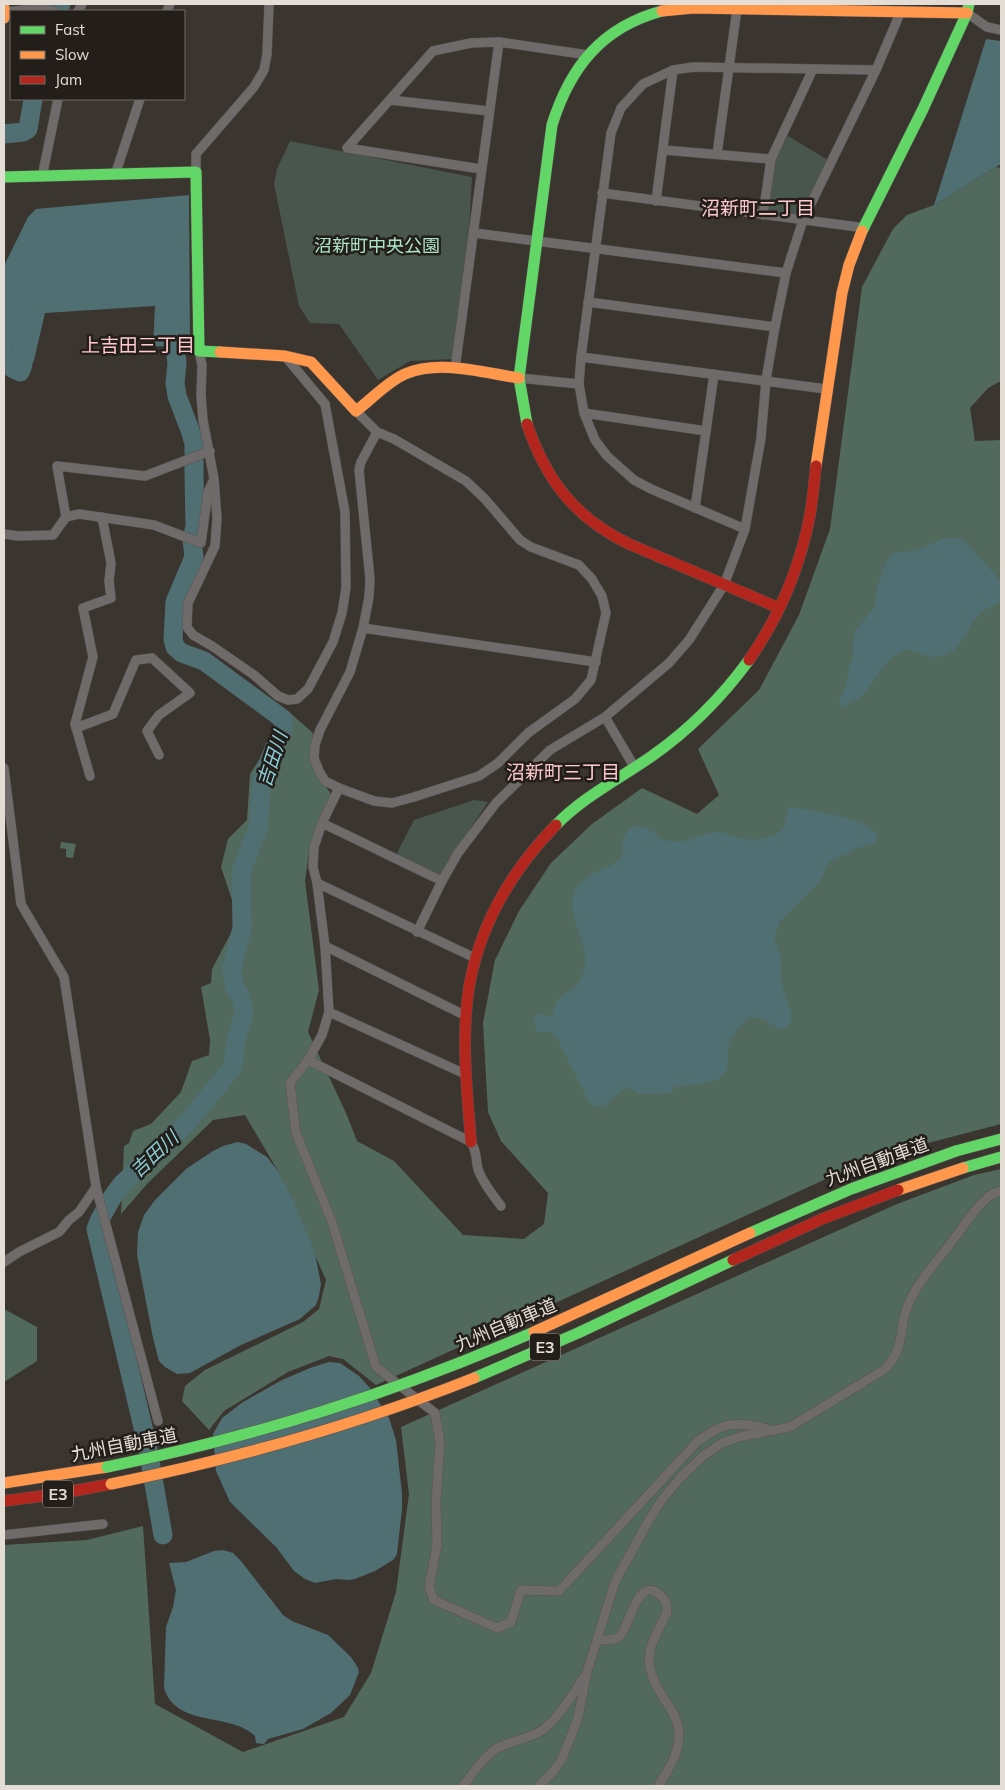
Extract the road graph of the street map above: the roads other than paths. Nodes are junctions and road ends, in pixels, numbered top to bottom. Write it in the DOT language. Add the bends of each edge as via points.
graph roads {
  1 [pos="268,4"];
  2 [pos="664,7"];
  3 [pos="737,8"];
  4 [pos="968,9"];
  5 [pos="24,10"];
  6 [pos="50,10"];
  7 [pos="901,11"];
  8 [pos="1001,30"];
  9 [pos="499,42"];
  10 [pos="588,55"];
  11 [pos="728,68"];
  12 [pos="813,69"];
  13 [pos="673,70"];
  14 [pos="876,70"];
  15 [pos="58,100"];
  16 [pos="140,100"];
  17 [pos="390,100"];
  18 [pos="489,112"];
  19 [pos="664,150"];
  20 [pos="717,154"];
  21 [pos="771,159"];
  22 [pos="481,169"];
  23 [pos="196,172"];
  24 [pos="116,175"];
  25 [pos="4,177"];
  26 [pos="42,177"];
  27 [pos="602,194"];
  28 [pos="656,200"];
  29 [pos="763,215"];
  30 [pos="804,220"];
  31 [pos="865,228"];
  32 [pos="474,233"];
  33 [pos="536,240"];
  34 [pos="595,248"];
  35 [pos="786,273"];
  36 [pos="588,302"];
  37 [pos="775,327"];
  38 [pos="199,352"];
  39 [pos="285,356"];
  40 [pos="581,357"];
  41 [pos="456,369"];
  42 [pos="714,374"];
  43 [pos="519,378"];
  44 [pos="766,380"];
  45 [pos="579,384"];
  46 [pos="826,389"];
  47 [pos="356,411"];
  48 [pos="584,413"];
  49 [pos="706,431"];
  50 [pos="377,432"];
  51 [pos="210,451"];
  52 [pos="214,479"];
  53 [pos="696,508"];
  54 [pos="66,517"];
  55 [pos="102,517"];
  56 [pos="745,529"];
  57 [pos="4,534"];
  58 [pos="724,585"];
  59 [pos="779,608"];
  60 [pos="363,628"];
  61 [pos="596,662"];
  62 [pos="605,717"];
  63 [pos="76,728"];
  64 [pos="159,755"];
  65 [pos="4,768"];
  66 [pos="634,768"];
  67 [pos="90,776"];
  68 [pos="339,788"];
  69 [pos="322,823"];
  70 [pos="442,881"];
  71 [pos="317,883"];
  72 [pos="417,932"];
  73 [pos="325,946"];
  74 [pos="474,958"];
  75 [pos="329,1012"];
  76 [pos="466,1016"];
  77 [pos="308,1060"];
  78 [pos="465,1074"];
  79 [pos="1001,1138"];
  80 [pos="471,1142"];
  81 [pos="1001,1157"];
  82 [pos="96,1186"];
  83 [pos="1001,1191"];
  84 [pos="501,1206"];
  85 [pos="4,1262"];
  86 [pos="158,1421"];
  87 [pos="774,1431"];
  88 [pos="4,1483"];
  89 [pos="4,1501"];
  90 [pos="103,1524"];
  91 [pos="4,1535"];
  92 [pos="598,1640"];
  93 [pos="587,1672"];
  94 [pos="463,1786"];
  95 [pos="539,1786"];
  96 [pos="658,1786"];
  1 -- 23 [label="street" via="264,70 254,87 196,154"];
  2 -- 3 [label="main road"];
  2 -- 10 [label="main road" via="617,30"];
  3 -- 7 [label="main road"];
  3 -- 11 [label="street"];
  4 -- 7 [label="main road"];
  4 -- 8 [label="street" via="987,26"];
  4 -- 31 [label="main road"];
  5 -- 6 [label="street"];
  7 -- 14 [label="street"];
  9 -- 10 [label="street"];
  9 -- 17 [label="street" via="433,51"];
  9 -- 18 [label="street"];
  10 -- 33 [label="main road" via="559,101 552,125"];
  11 -- 12 [label="street"];
  11 -- 13 [label="street"];
  11 -- 20 [label="street"];
  12 -- 14 [label="street"];
  12 -- 21 [label="street"];
  13 -- 19 [label="street"];
  13 -- 27 [label="street" via="643,84 621,108 611,133"];
  14 -- 30 [label="street"];
  15 -- 26 [label="street"];
  16 -- 24 [label="street"];
  17 -- 18 [label="street"];
  17 -- 22 [label="street" via="347,148"];
  18 -- 22 [label="street"];
  19 -- 20 [label="street"];
  19 -- 28 [label="street"];
  20 -- 21 [label="street"];
  21 -- 29 [label="street"];
  22 -- 32 [label="street"];
  23 -- 24 [label="main road"];
  23 -- 38 [label="main road"];
  24 -- 26 [label="main road"];
  25 -- 26 [label="main road"];
  27 -- 28 [label="street"];
  27 -- 34 [label="street"];
  28 -- 29 [label="street"];
  29 -- 30 [label="street"];
  30 -- 31 [label="street"];
  30 -- 35 [label="street"];
  31 -- 46 [label="main road" via="849,266"];
  32 -- 33 [label="street"];
  32 -- 41 [label="street"];
  33 -- 34 [label="street"];
  33 -- 43 [label="main road"];
  34 -- 35 [label="street"];
  34 -- 36 [label="street"];
  35 -- 37 [label="street"];
  36 -- 37 [label="street"];
  36 -- 40 [label="street"];
  37 -- 44 [label="street"];
  38 -- 39 [label="main road"];
  38 -- 51 [label="street" via="203,420"];
  39 -- 47 [label="main road" via="311,362"];
  39 -- 52 [label="street" via="325,404 345,512 346,588 342,613 333,642 308,689 297,699 278,696 254,675 193,635 187,627 188,603 215,546"];
  40 -- 42 [label="street"];
  40 -- 45 [label="street"];
  41 -- 43 [label="main road"];
  41 -- 47 [label="main road" via="425,368 405,374"];
  42 -- 44 [label="street"];
  42 -- 49 [label="street"];
  43 -- 45 [label="street"];
  43 -- 58 [label="main road" via="521,402 531,441 565,497 605,531"];
  44 -- 46 [label="street"];
  44 -- 56 [label="street" via="761,438"];
  45 -- 48 [label="street"];
  46 -- 59 [label="main road" via="810,516 791,581"];
  47 -- 50 [label="street"];
  48 -- 49 [label="street"];
  48 -- 53 [label="street" via="595,440 607,456 634,480"];
  49 -- 53 [label="street"];
  50 -- 60 [label="street" via="360,470 370,579"];
  50 -- 61 [label="street" via="466,481 531,548 579,565 602,596 606,614"];
  51 -- 52 [label="street"];
  51 -- 54 [label="street" via="145,476 57,466"];
  52 -- 55 [label="street" via="208,492 201,543 154,525"];
  53 -- 56 [label="street"];
  54 -- 55 [label="street" via="78,514"];
  54 -- 57 [label="street" via="53,535"];
  55 -- 63 [label="street" via="111,563 110,598 83,608 92,657"];
  56 -- 58 [label="street"];
  58 -- 59 [label="main road"];
  58 -- 62 [label="street" via="689,640 669,663"];
  59 -- 66 [label="main road" via="762,641 722,695 687,729"];
  60 -- 61 [label="street"];
  60 -- 68 [label="street" via="350,672 315,745 314,758 319,771 325,781"];
  61 -- 68 [label="street" via="591,680 575,699 528,733 498,763 479,776 392,802 374,802"];
  62 -- 66 [label="street"];
  62 -- 70 [label="street" via="550,750 496,803 458,853"];
  63 -- 64 [label="street" via="113,714 136,660 152,658 190,693 159,715 147,731"];
  63 -- 67 [label="street"];
  65 -- 82 [label="street" via="21,904 64,976"];
  66 -- 74 [label="main road" via="565,816 534,848 505,889"];
  68 -- 69 [label="street"];
  69 -- 70 [label="street"];
  69 -- 71 [label="street" via="314,847 313,867"];
  70 -- 72 [label="street"];
  71 -- 72 [label="street"];
  71 -- 73 [label="street"];
  72 -- 74 [label="street"];
  73 -- 75 [label="street"];
  73 -- 76 [label="street"];
  74 -- 76 [label="main road"];
  75 -- 77 [label="street"];
  75 -- 78 [label="street"];
  76 -- 78 [label="main road"];
  77 -- 80 [label="street"];
  77 -- 87 [label="street" via="290,1083 296,1133 332,1222 376,1367 436,1413 440,1442 437,1545 429,1587 434,1600 497,1628 511,1622 521,1590 560,1591 698,1441 725,1425 759,1426"];
  78 -- 80 [label="main road"];
  79 -- 88 [label="main road, 九州自動車道 / E3, bridge" via="838,1194 563,1320 371,1398 240,1438 174,1454"];
  80 -- 84 [label="street" via="481,1178"];
  81 -- 89 [label="main road, 九州自動車道 / E3, bridge" via="844,1210 571,1336 454,1386 302,1438 179,1471"];
  82 -- 85 [label="street" via="79,1212 59,1232"];
  82 -- 86 [label="street"];
  83 -- 87 [label="street" via="994,1192 981,1204 925,1277 909,1303 895,1359 886,1369 790,1427"];
  87 -- 92 [label="street" via="722,1443 680,1478 649,1520 615,1582"];
  90 -- 91 [label="street"];
  92 -- 93 [label="street"];
  92 -- 96 [label="street" via="616,1640 623,1634 637,1600 649,1590 656,1592 668,1606 649,1660 654,1682 675,1716 679,1741 678,1751"];
  93 -- 94 [label="street" via="556,1717 543,1729 495,1750"];
  93 -- 95 [label="street" via="578,1718 562,1759"];
}
